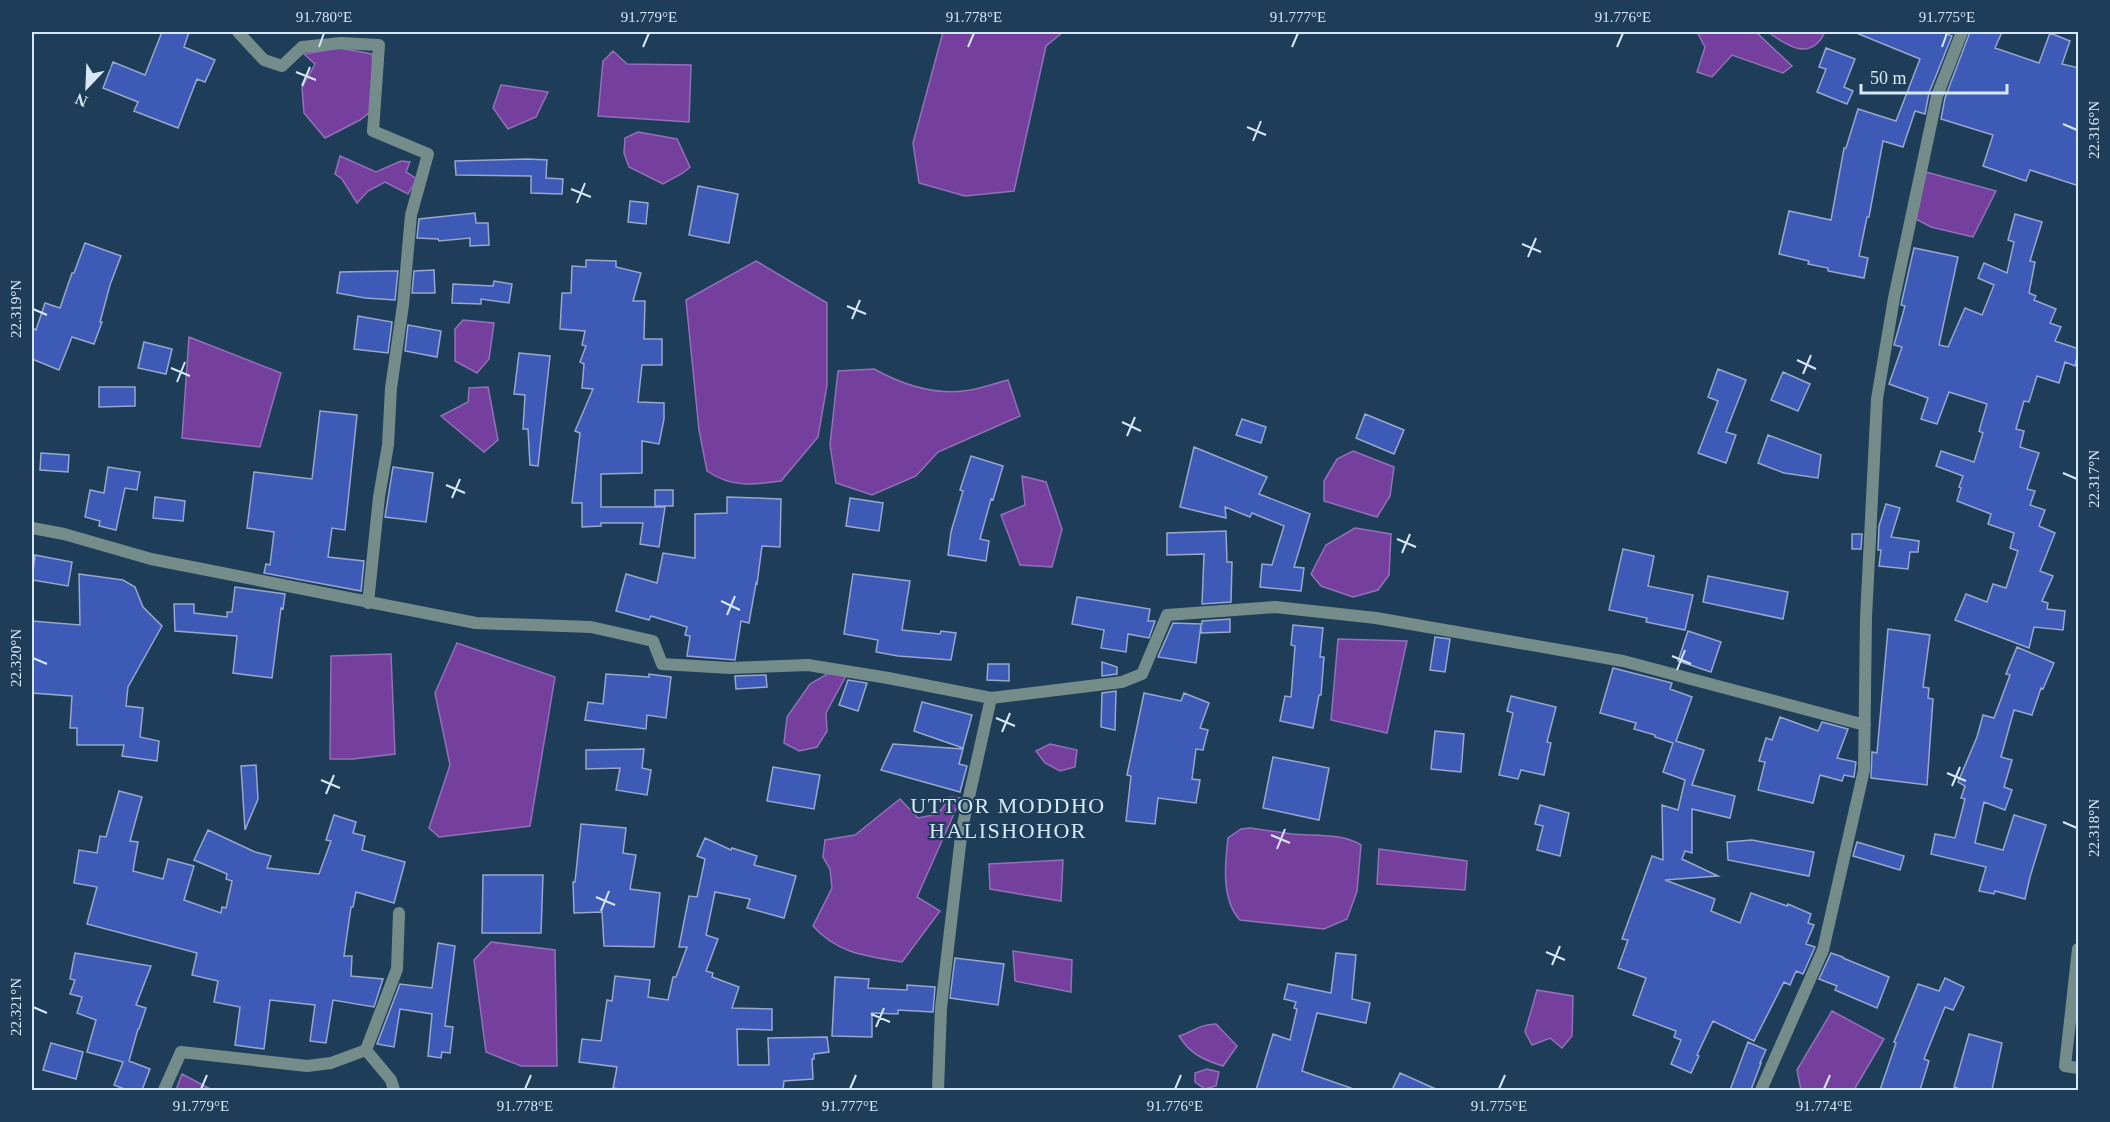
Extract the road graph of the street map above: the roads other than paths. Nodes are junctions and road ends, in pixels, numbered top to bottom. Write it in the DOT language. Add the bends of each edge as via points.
graph roads {
  1 [pos="237,32"];
  2 [pos="1962,32"];
  3 [pos="32,528"];
  4 [pos="368,603"];
  5 [pos="991,698"];
  6 [pos="1865,725"];
  7 [pos="399,912"];
  8 [pos="2079,949"];
  9 [pos="366,1050"];
  10 [pos="2079,1068"];
  11 [pos="164,1090"];
  12 [pos="394,1090"];
  13 [pos="938,1090"];
  14 [pos="1761,1090"];
  1 -- 4 [label="street" via="264,60 282,66 302,47 379,45 373,131 428,154 411,215"];
  2 -- 6 [label="street" via="1937,96 1876,399"];
  3 -- 4 [label="street" via="151,559"];
  4 -- 5 [label="street" via="476,623 591,627 653,641 662,664 730,668 808,665"];
  5 -- 6 [label="street" via="1122,682 1142,674 1167,615 1275,607 1376,618 1623,661"];
  5 -- 13 [label="street" via="962,828 941,1008"];
  6 -- 14 [label="street" via="1864,770 1823,950"];
  7 -- 9 [label="street" via="397,969"];
  8 -- 10 [label="street" via="2065,1066"];
  9 -- 11 [label="street" via="331,1063 307,1066 181,1052"];
  9 -- 12 [label="street"];
}
